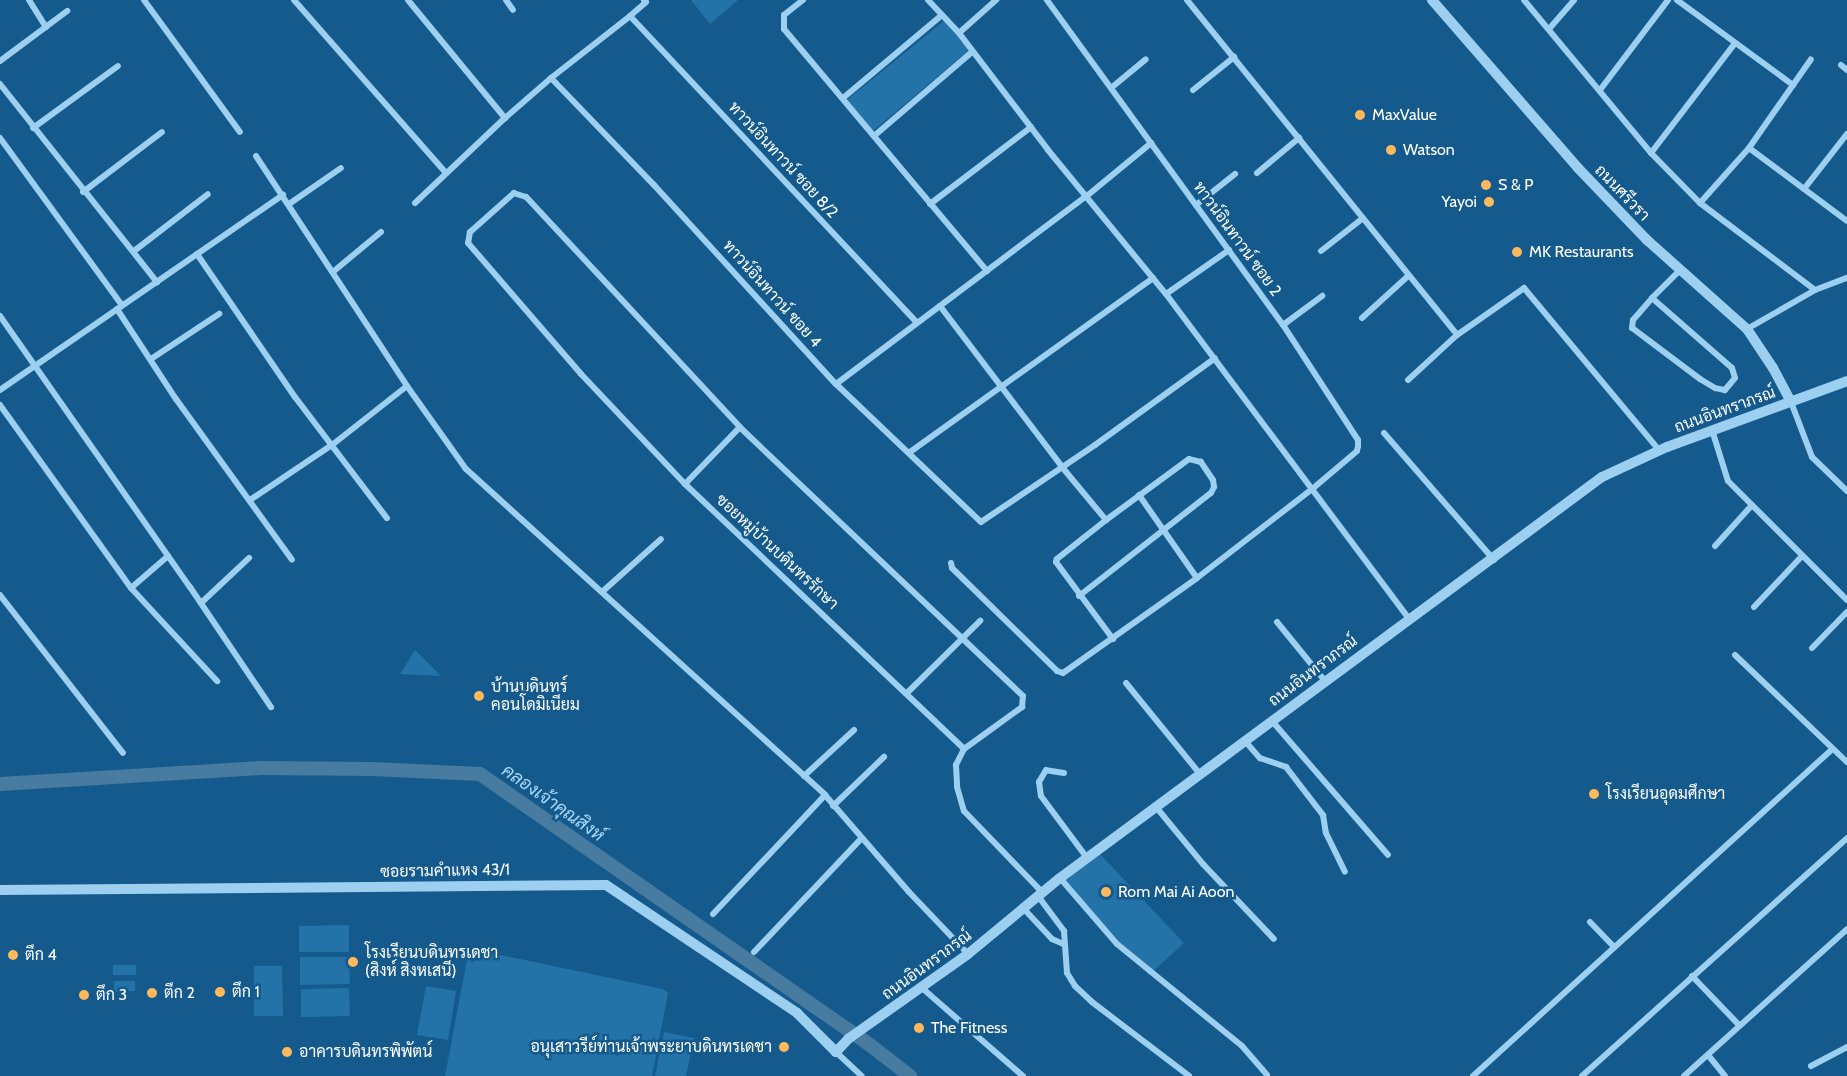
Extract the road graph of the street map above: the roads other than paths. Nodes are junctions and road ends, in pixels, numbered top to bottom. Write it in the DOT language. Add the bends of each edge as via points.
graph roads {
  1 [pos="29,0"];
  2 [pos="144,0"];
  3 [pos="294,0"];
  4 [pos="408,0"];
  5 [pos="506,0"];
  6 [pos="644,0"];
  7 [pos="803,0"];
  8 [pos="928,0"];
  9 [pos="996,0"];
  10 [pos="1047,0"];
  11 [pos="1187,0"];
  12 [pos="1432,0"];
  13 [pos="1524,0"];
  14 [pos="1574,0"];
  15 [pos="1668,0"];
  16 [pos="1677,0"];
  17 [pos="513,10"];
  18 [pos="68,11"];
  19 [pos="942,15"];
  20 [pos="630,16"];
  21 [pos="46,27"];
  22 [pos="1549,29"];
  23 [pos="959,33"];
  24 [pos="1735,42"];
  25 [pos="973,51"];
  26 [pos="1234,57"];
  27 [pos="1146,59"];
  28 [pos="1811,59"];
  29 [pos="0,61"];
  30 [pos="118,66"];
  31 [pos="551,78"];
  32 [pos="0,84"];
  33 [pos="1793,85"];
  34 [pos="1111,88"];
  35 [pos="1193,90"];
  36 [pos="1599,90"];
  37 [pos="843,98"];
  38 [pos="505,118"];
  39 [pos="1031,127"];
  40 [pos="33,128"];
  41 [pos="162,132"];
  42 [pos="240,132"];
  43 [pos="1847,134"];
  44 [pos="874,136"];
  45 [pos="0,138"];
  46 [pos="1299,138"];
  47 [pos="1151,143"];
  48 [pos="1749,148"];
  49 [pos="1651,153"];
  50 [pos="256,156"];
  51 [pos="341,168"];
  52 [pos="445,172"];
  53 [pos="1257,173"];
  54 [pos="1234,174"];
  55 [pos="1804,189"];
  56 [pos="83,192"];
  57 [pos="208,195"];
  58 [pos="283,195"];
  59 [pos="1088,195"];
  60 [pos="415,203"];
  61 [pos="1700,203"];
  62 [pos="289,204"];
  63 [pos="930,204"];
  64 [pos="1196,205"];
  65 [pos="1362,219"];
  66 [pos="1847,221"];
  67 [pos="381,232"];
  68 [pos="1229,250"];
  69 [pos="1321,250"];
  70 [pos="134,251"];
  71 [pos="197,254"];
  72 [pos="1681,268"];
  73 [pos="987,271"];
  74 [pos="334,272"];
  75 [pos="1408,276"];
  76 [pos="1153,278"];
  77 [pos="1847,278"];
  78 [pos="157,282"];
  79 [pos="1815,290"];
  80 [pos="1166,294"];
  81 [pos="1322,296"];
  82 [pos="1652,298"];
  83 [pos="940,306"];
  84 [pos="119,307"];
  85 [pos="219,314"];
  86 [pos="0,316"];
  87 [pos="1362,318"];
  88 [pos="917,323"];
  89 [pos="1283,325"];
  90 [pos="1747,330"];
  91 [pos="1456,335"];
  92 [pos="1215,358"];
  93 [pos="151,359"];
  94 [pos="36,366"];
  95 [pos="1408,380"];
  96 [pos="1847,381"];
  97 [pos="836,384"];
  98 [pos="407,386"];
  99 [pos="1000,386"];
  100 [pos="0,390"];
  101 [pos="1791,402"];
  102 [pos="0,405"];
  103 [pos="740,427"];
  104 [pos="1712,430"];
  105 [pos="1384,433"];
  106 [pos="332,445"];
  107 [pos="1660,450"];
  108 [pos="910,453"];
  109 [pos="1062,467"];
  110 [pos="685,484"];
  111 [pos="1311,490"];
  112 [pos="1847,491"];
  113 [pos="1139,495"];
  114 [pos="250,500"];
  115 [pos="1752,505"];
  116 [pos="387,518"];
  117 [pos="1106,520"];
  118 [pos="1164,530"];
  119 [pos="661,539"];
  120 [pos="1715,546"];
  121 [pos="168,556"];
  122 [pos="1802,556"];
  123 [pos="249,558"];
  124 [pos="292,560"];
  125 [pos="1494,560"];
  126 [pos="951,563"];
  127 [pos="1197,578"];
  128 [pos="131,588"];
  129 [pos="602,592"];
  130 [pos="0,595"];
  131 [pos="1079,597"];
  132 [pos="1847,600"];
  133 [pos="201,603"];
  134 [pos="1754,607"];
  135 [pos="1847,612"];
  136 [pos="980,621"];
  137 [pos="1410,621"];
  138 [pos="1277,622"];
  139 [pos="961,639"];
  140 [pos="1113,639"];
  141 [pos="1812,648"];
  142 [pos="1735,655"];
  143 [pos="217,681"];
  144 [pos="1325,681"];
  145 [pos="1126,683"];
  146 [pos="907,693"];
  147 [pos="271,707"];
  148 [pos="1272,720"];
  149 [pos="854,730"];
  150 [pos="1245,741"];
  151 [pos="964,749"];
  152 [pos="1832,749"];
  153 [pos="123,753"];
  154 [pos="884,757"];
  155 [pos="1847,762"];
  156 [pos="1064,773"];
  157 [pos="1200,774"];
  158 [pos="804,776"];
  159 [pos="825,795"];
  160 [pos="833,806"];
  161 [pos="1156,807"];
  162 [pos="861,838"];
  163 [pos="1847,838"];
  164 [pos="1388,855"];
  165 [pos="1087,858"];
  166 [pos="1345,872"];
  167 [pos="1060,878"];
  168 [pos="0,890"];
  169 [pos="1040,894"];
  170 [pos="1023,909"];
  171 [pos="713,914"];
  172 [pos="1590,922"];
  173 [pos="1847,929"];
  174 [pos="1274,939"];
  175 [pos="1063,944"];
  176 [pos="1614,946"];
  177 [pos="754,952"];
  178 [pos="968,954"];
  179 [pos="1692,976"];
  180 [pos="921,988"];
  181 [pos="1739,1025"];
  182 [pos="1847,1047"];
  183 [pos="836,1052"];
  184 [pos="1708,1055"];
  185 [pos="1811,1066"];
  186 [pos="1267,1075"];
  187 [pos="862,1076"];
  188 [pos="1023,1076"];
  189 [pos="1190,1076"];
  190 [pos="1473,1076"];
  191 [pos="1582,1076"];
  192 [pos="1684,1076"];
  193 [pos="1725,1076"];
  1 -- 21 [label="street"];
  2 -- 42 [label="street"];
  3 -- 52 [label="street"];
  4 -- 38 [label="street"];
  5 -- 17 [label="street"];
  6 -- 20 [label="street"];
  7 -- 37 [label="street" via="784,15 784,29"];
  8 -- 19 [label="street"];
  9 -- 23 [label="street"];
  10 -- 34 [label="street, ทาวน์อินทาวน์ ซอย 2"];
  11 -- 26 [label="street"];
  12 -- 72 [label="street, ถนนศรีวรา" via="1578,168 1647,240"];
  13 -- 22 [label="street"];
  14 -- 22 [label="street"];
  15 -- 36 [label="street"];
  16 -- 24 [label="street"];
  18 -- 21 [label="street"];
  19 -- 23 [label="street"];
  19 -- 37 [label="street"];
  20 -- 31 [label="street"];
  20 -- 88 [label="street, ทาวน์อินทาวน์ ซอย 8/2"];
  21 -- 29 [label="street"];
  22 -- 36 [label="street"];
  23 -- 25 [label="street"];
  24 -- 33 [label="street"];
  24 -- 49 [label="street"];
  25 -- 39 [label="street"];
  25 -- 44 [label="street"];
  26 -- 35 [label="street"];
  26 -- 46 [label="street"];
  27 -- 34 [label="street"];
  28 -- 33 [label="street"];
  30 -- 40 [label="street"];
  31 -- 38 [label="street"];
  31 -- 97 [label="street, ทาวน์อินทาวน์ ซอย 4"];
  32 -- 40 [label="street"];
  33 -- 48 [label="street"];
  34 -- 47 [label="street, ทาวน์อินทาวน์ ซอย 2"];
  36 -- 49 [label="street"];
  37 -- 44 [label="street"];
  38 -- 52 [label="street"];
  39 -- 59 [label="street"];
  39 -- 63 [label="street"];
  40 -- 56 [label="street"];
  41 -- 56 [label="street"];
  43 -- 55 [label="street"];
  44 -- 63 [label="street"];
  45 -- 84 [label="street"];
  46 -- 53 [label="street"];
  46 -- 65 [label="street"];
  47 -- 59 [label="street"];
  47 -- 64 [label="street, ทาวน์อินทาวน์ ซอย 2"];
  48 -- 55 [label="street"];
  48 -- 61 [label="street"];
  49 -- 61 [label="street"];
  50 -- 58 [label="street"];
  51 -- 62 [label="street"];
  52 -- 60 [label="street"];
  54 -- 64 [label="street"];
  55 -- 66 [label="street"];
  56 -- 70 [label="street"];
  57 -- 70 [label="street"];
  58 -- 62 [label="street"];
  58 -- 71 [label="street"];
  59 -- 73 [label="street"];
  59 -- 76 [label="street"];
  61 -- 79 [label="street"];
  62 -- 74 [label="street"];
  63 -- 73 [label="street"];
  64 -- 68 [label="street, ทาวน์อินทาวน์ ซอย 2"];
  65 -- 69 [label="street"];
  65 -- 75 [label="street"];
  67 -- 74 [label="street"];
  68 -- 80 [label="street"];
  68 -- 89 [label="street, ทาวน์อินทาวน์ ซอย 2"];
  70 -- 78 [label="street"];
  71 -- 78 [label="street"];
  71 -- 106 [label="street"];
  72 -- 82 [label="street"];
  72 -- 90 [label="street, ถนนศรีวรา"];
  73 -- 83 [label="street"];
  74 -- 98 [label="street"];
  75 -- 87 [label="street"];
  75 -- 91 [label="street"];
  76 -- 80 [label="street"];
  76 -- 99 [label="street"];
  77 -- 79 [label="street"];
  78 -- 84 [label="street"];
  79 -- 90 [label="street"];
  80 -- 92 [label="street"];
  81 -- 89 [label="street"];
  82 -- 82 [label="street" via="1633,320 1632,328 1700,379 1725,390 1735,378 1732,368"];
  83 -- 88 [label="street"];
  83 -- 99 [label="street"];
  84 -- 93 [label="street"];
  84 -- 94 [label="street"];
  85 -- 93 [label="street"];
  86 -- 94 [label="street"];
  88 -- 97 [label="street"];
  89 -- 111 [label="street, ทาวน์อินทาวน์ ซอย 2" via="1358,440 1356,451"];
  90 -- 101 [label="street, ถนนศรีวรา"];
  91 -- 95 [label="street"];
  91 -- 107 [label="street" via="1521,288 1527,289"];
  92 -- 109 [label="street"];
  92 -- 111 [label="street"];
  93 -- 114 [label="street"];
  94 -- 100 [label="street"];
  94 -- 121 [label="street"];
  96 -- 101 [label="street, ถนนอินทราภรณ์"];
  97 -- 108 [label="street, ทาวน์อินทาวน์ ซอย 4"];
  98 -- 106 [label="street"];
  98 -- 129 [label="street" via="466,469"];
  99 -- 108 [label="street"];
  99 -- 109 [label="street"];
  101 -- 104 [label="street, ถนนอินทราภรณ์"];
  101 -- 112 [label="street" via="1812,457"];
  102 -- 128 [label="street"];
  103 -- 110 [label="street"];
  103 -- 110 [label="street, ซอยหมู่บ้านบดินทรรักษา" via="520,193 514,193 470,232 468,243 580,374"];
  103 -- 139 [label="street"];
  104 -- 107 [label="street, ถนนอินทราภรณ์"];
  104 -- 115 [label="street" via="1728,481"];
  105 -- 125 [label="street"];
  106 -- 114 [label="street"];
  106 -- 116 [label="street"];
  107 -- 125 [label="street, ถนนอินทราภรณ์" via="1602,477"];
  108 -- 109 [label="street, ทาวน์อินทาวน์ ซอย 4" via="981,522"];
  109 -- 117 [label="street"];
  110 -- 146 [label="street, ซอยหมู่บ้านบดินทรรักษา"];
  111 -- 127 [label="street, ทาวน์อินทาวน์ ซอย 2"];
  111 -- 137 [label="street"];
  113 -- 117 [label="street"];
  113 -- 118 [label="street"];
  113 -- 118 [label="street" via="1189,459 1201,462 1213,480 1211,493"];
  114 -- 124 [label="street"];
  115 -- 120 [label="street"];
  115 -- 122 [label="street"];
  117 -- 131 [label="street" via="1057,559 1057,566"];
  118 -- 127 [label="street"];
  118 -- 131 [label="street"];
  119 -- 129 [label="street"];
  121 -- 128 [label="street"];
  121 -- 133 [label="street"];
  122 -- 132 [label="street"];
  122 -- 134 [label="street"];
  123 -- 133 [label="street"];
  125 -- 137 [label="street, ถนนอินทราภรณ์"];
  126 -- 140 [label="street, ทาวน์อินทาวน์ ซอย 2" via="1058,671 1068,671"];
  127 -- 140 [label="street, ทาวน์อินทาวน์ ซอย 2"];
  128 -- 143 [label="street"];
  129 -- 158 [label="street"];
  130 -- 153 [label="street"];
  131 -- 140 [label="street"];
  133 -- 147 [label="street"];
  135 -- 141 [label="street"];
  136 -- 139 [label="street"];
  137 -- 144 [label="street, ถนนอินทราภรณ์"];
  138 -- 144 [label="street"];
  139 -- 146 [label="street"];
  139 -- 151 [label="street" via="1024,701 1022,707"];
  142 -- 152 [label="street"];
  144 -- 148 [label="street, ถนนอินทราภรณ์"];
  145 -- 157 [label="street"];
  146 -- 151 [label="street, ซอยหมู่บ้านบดินทรรักษา"];
  148 -- 150 [label="street, ถนนอินทราภรณ์"];
  148 -- 164 [label="street"];
  149 -- 158 [label="street"];
  150 -- 157 [label="street, ถนนอินทราภรณ์"];
  150 -- 166 [label="street" via="1260,758 1286,767 1323,815 1326,833"];
  151 -- 169 [label="street" via="956,765 964,812"];
  152 -- 155 [label="street"];
  152 -- 176 [label="street"];
  154 -- 160 [label="street"];
  156 -- 165 [label="street" via="1046,771 1039,782 1041,796"];
  157 -- 161 [label="street, ถนนอินทราภรณ์"];
  158 -- 159 [label="street"];
  159 -- 160 [label="street"];
  159 -- 171 [label="street"];
  160 -- 162 [label="street"];
  161 -- 165 [label="street, ถนนอินทราภรณ์"];
  161 -- 174 [label="street"];
  162 -- 177 [label="street"];
  162 -- 178 [label="street"];
  163 -- 179 [label="street"];
  165 -- 167 [label="street, ถนนอินทราภรณ์"];
  167 -- 169 [label="street, ถนนอินทราภรณ์"];
  167 -- 186 [label="street" via="1117,944 1242,1046"];
  168 -- 183 [label="street, ซอยรามคำแหง 43/1" via="606,885 797,1013"];
  169 -- 170 [label="street, ถนนอินทราภรณ์"];
  169 -- 175 [label="street" via="1064,931"];
  170 -- 175 [label="street" via="1052,939"];
  170 -- 178 [label="street, ถนนอินทราภรณ์"];
  172 -- 176 [label="street"];
  173 -- 181 [label="street"];
  175 -- 189 [label="street" via="1067,973 1075,986"];
  176 -- 190 [label="street"];
  178 -- 180 [label="street, ถนนอินทราภรณ์"];
  179 -- 181 [label="street"];
  179 -- 191 [label="street"];
  180 -- 183 [label="street, ถนนอินทราภรณ์" via="848,1039"];
  180 -- 188 [label="street"];
  181 -- 184 [label="street"];
  182 -- 185 [label="street"];
  183 -- 187 [label="street"];
  184 -- 192 [label="street"];
  184 -- 193 [label="street"];
}
